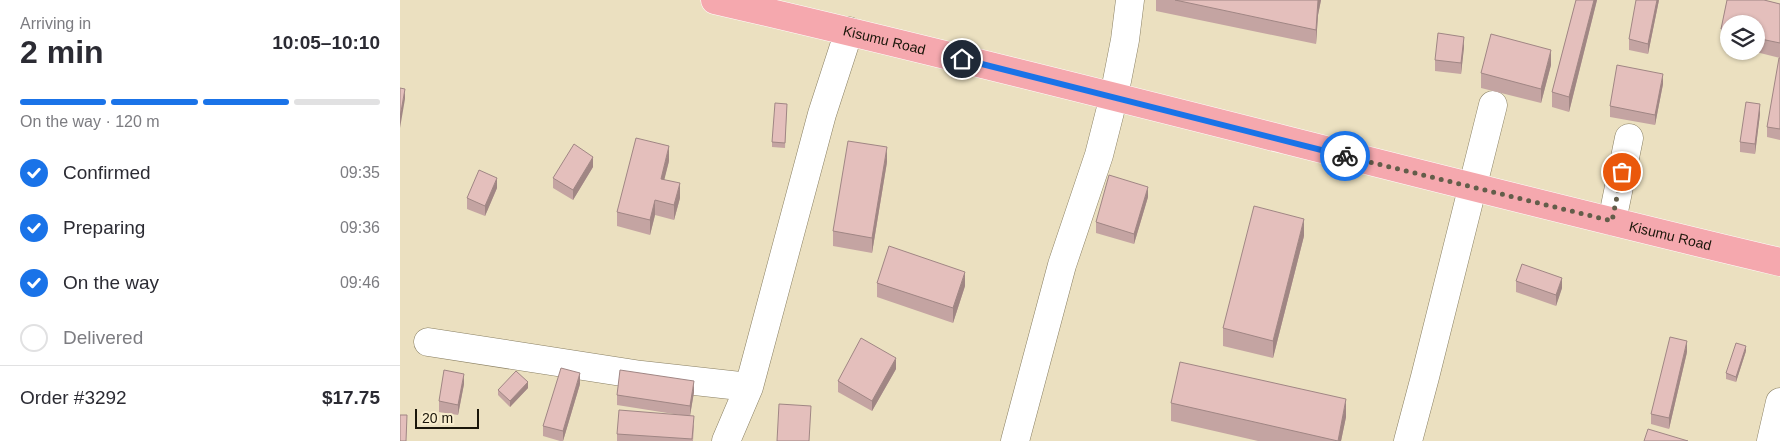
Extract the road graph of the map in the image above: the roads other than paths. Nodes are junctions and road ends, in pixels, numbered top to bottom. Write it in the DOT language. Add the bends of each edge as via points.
graph roads {
  1 [pos="715,0"];
  2 [pos="1130,0"];
  3 [pos="849,31"];
  4 [pos="1114,96"];
  5 [pos="1493,105"];
  6 [pos="1629,138"];
  7 [pos="1473,188"];
  8 [pos="1612,221"];
  9 [pos="1780,262"];
  10 [pos="428,342"];
  11 [pos="749,388"];
  12 [pos="1780,402"];
  13 [pos="726,441"];
  14 [pos="1015,441"];
  15 [pos="1408,441"];
  16 [pos="1771,441"];
  1 -- 3 [label="highway, Kisumu Road"];
  2 -- 4 [label="street"];
  3 -- 4 [label="highway, Kisumu Road"];
  3 -- 11 [label="street" via="822,114"];
  4 -- 7 [label="highway, Kisumu Road"];
  4 -- 14 [label="street" via="1099,155 1062,265"];
  5 -- 7 [label="street"];
  6 -- 8 [label="street"];
  7 -- 8 [label="highway, Kisumu Road"];
  7 -- 15 [label="street"];
  8 -- 9 [label="highway, Kisumu Road"];
  10 -- 11 [label="street"];
  11 -- 13 [label="street"];
  12 -- 16 [label="street"];
}
